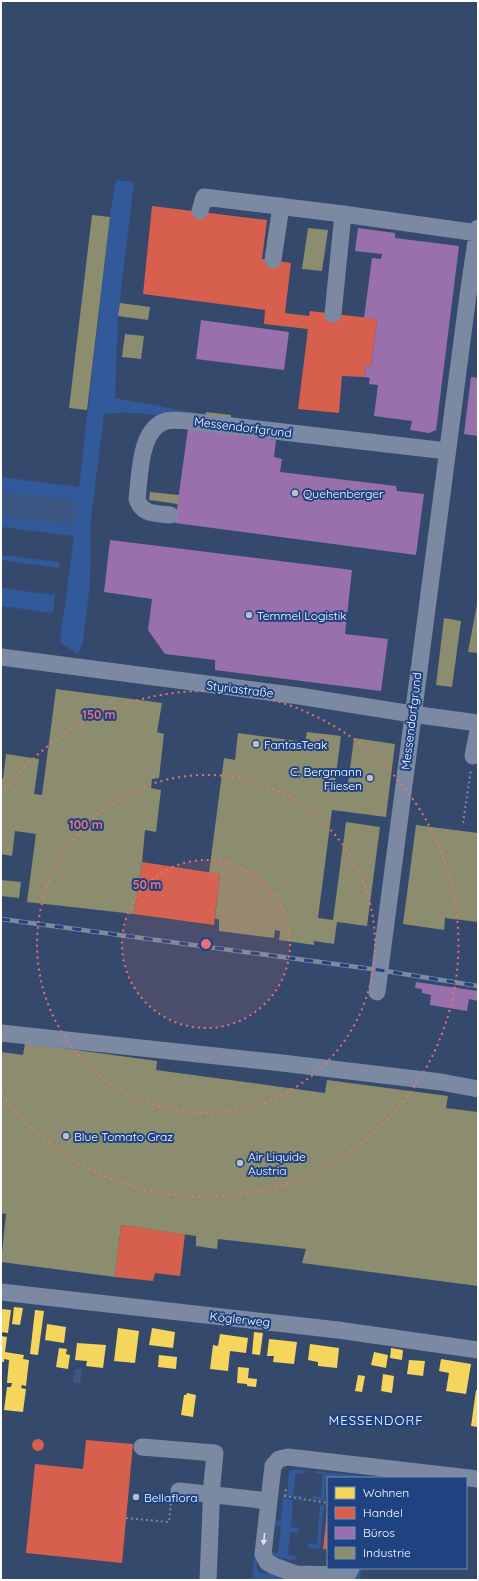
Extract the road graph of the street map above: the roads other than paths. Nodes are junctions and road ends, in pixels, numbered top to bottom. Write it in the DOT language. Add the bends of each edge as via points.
graph roads {
  1 [pos="202,204"];
  2 [pos="281,206"];
  3 [pos="342,214"];
  4 [pos="478,231"];
  5 [pos="273,260"];
  6 [pos="333,314"];
  7 [pos="447,451"];
  8 [pos="170,515"];
  9 [pos="1,657"];
  10 [pos="412,714"];
  11 [pos="478,722"];
  12 [pos="478,731"];
  13 [pos="473,756"];
  14 [pos="377,992"];
  15 [pos="1,1032"];
  16 [pos="478,1089"];
  17 [pos="1,1292"];
  18 [pos="478,1350"];
  19 [pos="142,1447"];
  20 [pos="364,1471"];
  21 [pos="450,1477"];
  22 [pos="467,1478"];
  23 [pos="478,1479"];
  24 [pos="179,1491"];
  25 [pos="212,1495"];
  26 [pos="269,1501"];
  27 [pos="327,1569"];
  28 [pos="208,1580"];
  1 -- 2 [label="street, Messendorfgrund"];
  2 -- 3 [label="street, Messendorfgrund"];
  2 -- 5 [label="street"];
  3 -- 4 [label="street, Messendorfgrund"];
  3 -- 6 [label="street"];
  4 -- 7 [label="street, Messendorfgrund"];
  7 -- 8 [label="street, Messendorfgrund" via="196,422 167,421 157,426 146,440 138,499 139,506 144,510"];
  7 -- 10 [label="street, Messendorfgrund"];
  9 -- 10 [label="street, Styriastraße" via="299,696"];
  10 -- 11 [label="street, Styriastraße"];
  10 -- 14 [label="street, Messendorfgrund"];
  12 -- 13 [label="street"];
  15 -- 16 [label="street" via="282,1063 441,1082"];
  17 -- 18 [label="street, Köglerweg" via="338,1330"];
  19 -- 25 [label="street" via="215,1453"];
  20 -- 21 [label="street"];
  20 -- 26 [label="street" via="288,1457 279,1459 273,1466"];
  22 -- 23 [label="street"];
  24 -- 25 [label="street"];
  25 -- 26 [label="street"];
  25 -- 28 [label="street"];
  26 -- 27 [label="street, one-way" via="263,1554 267,1562 296,1574 309,1566"];
}
